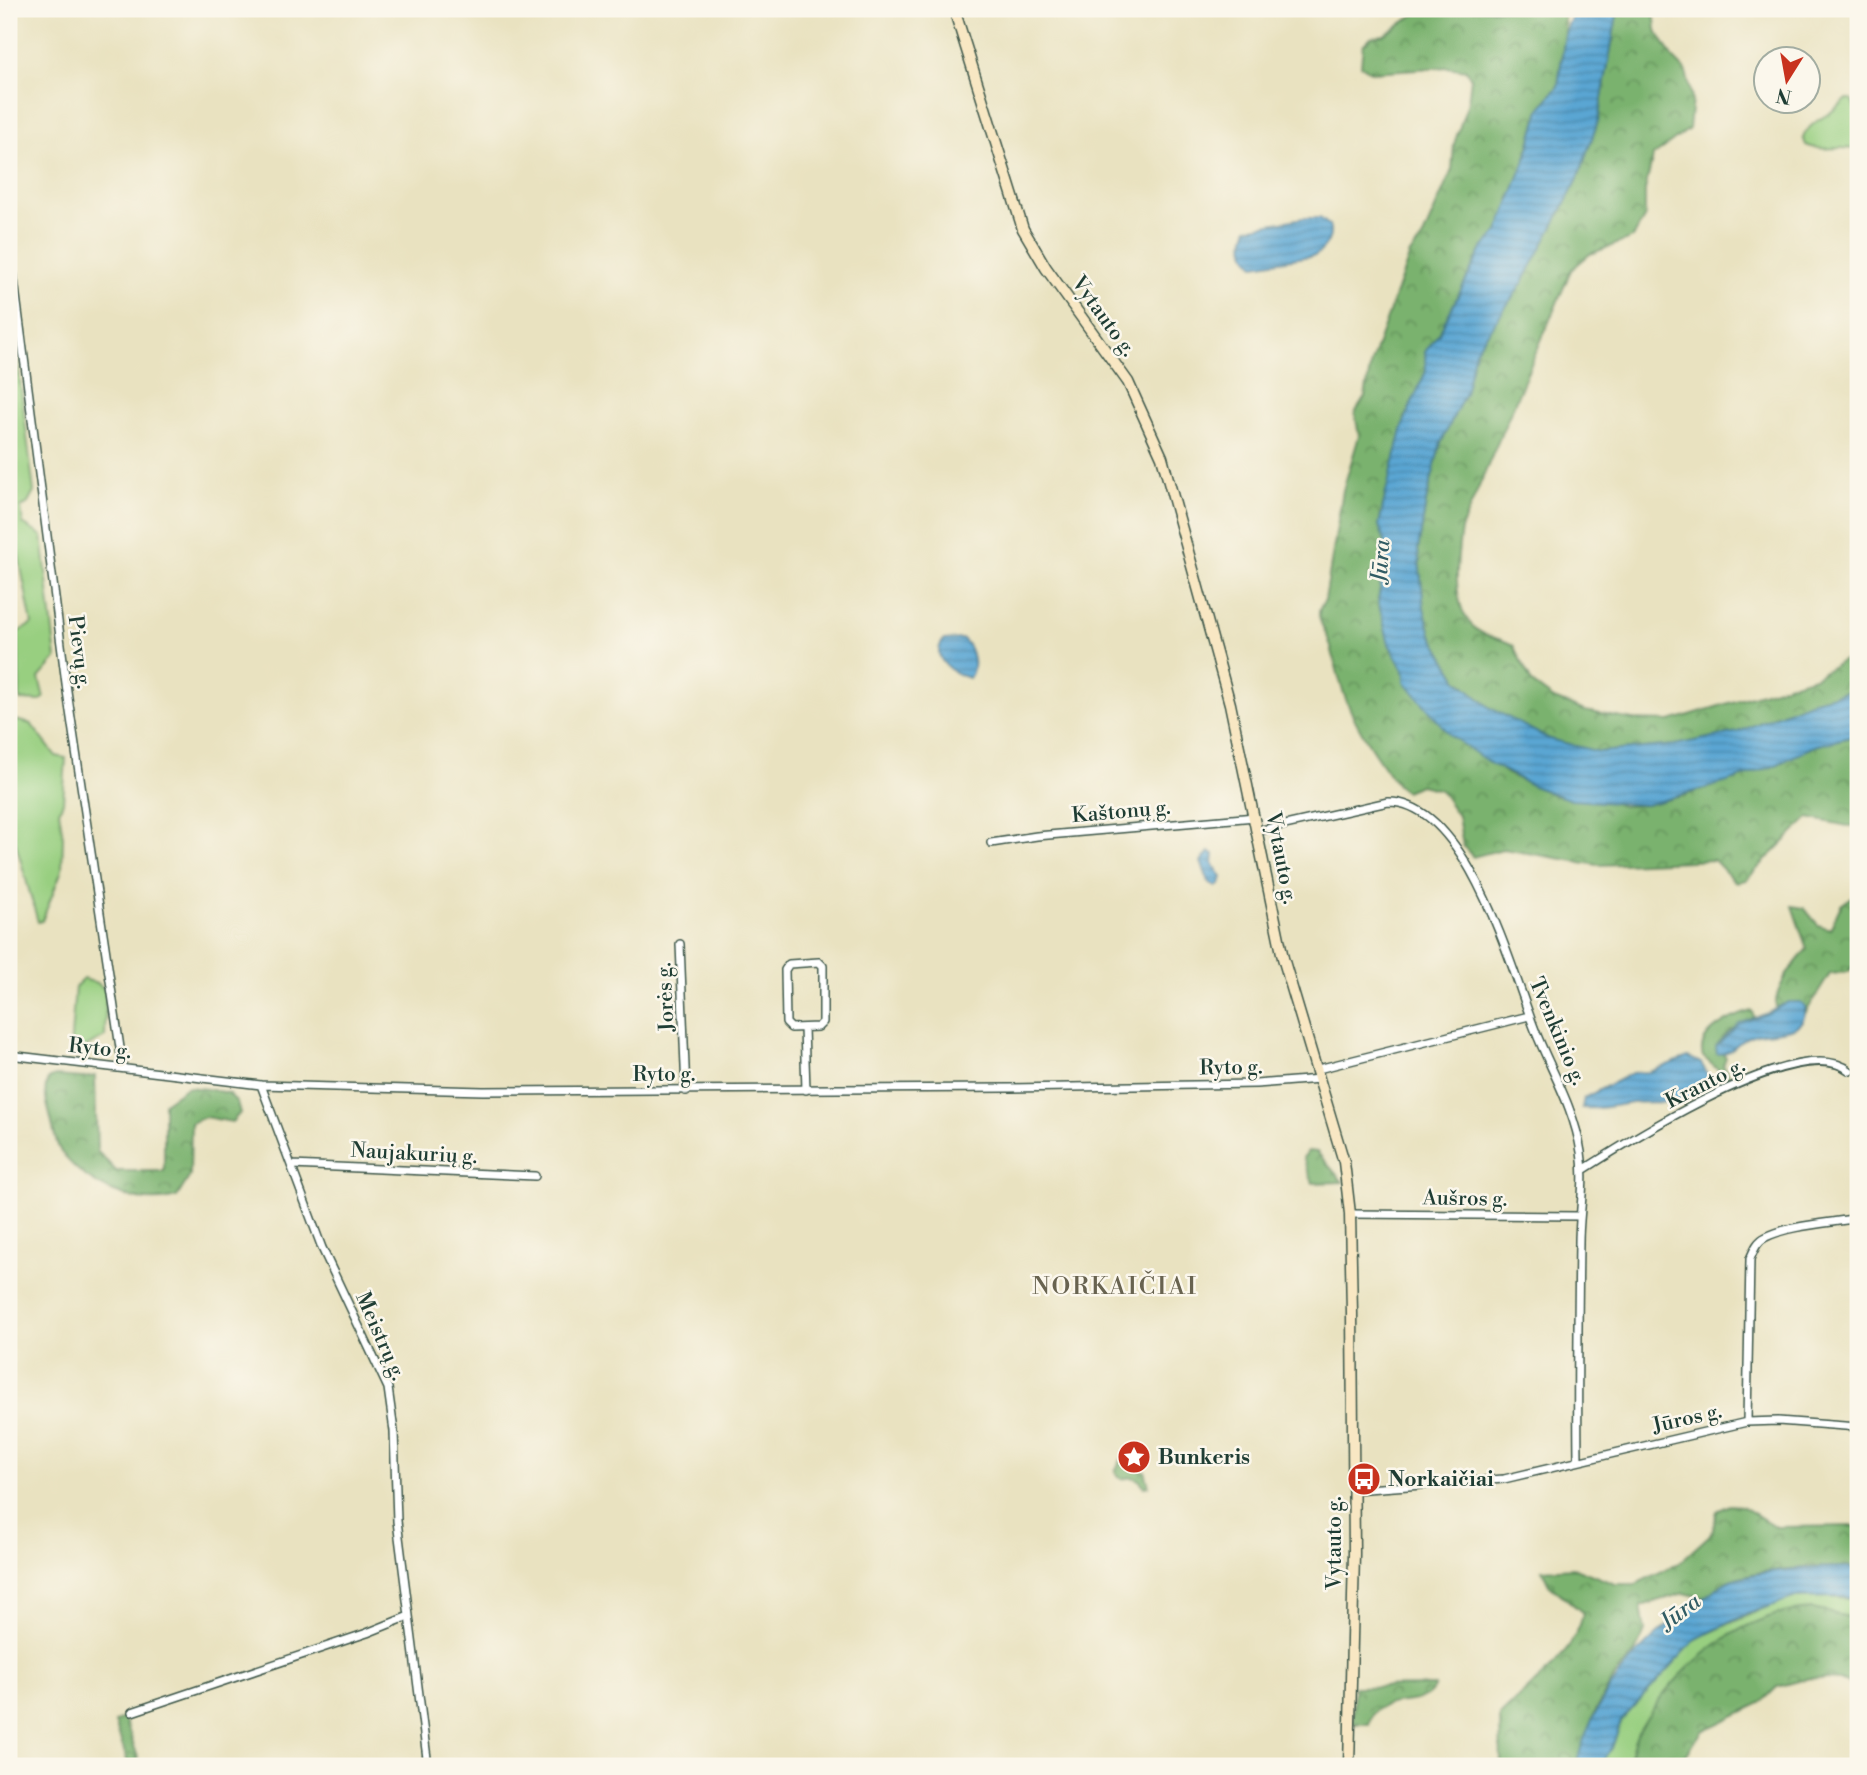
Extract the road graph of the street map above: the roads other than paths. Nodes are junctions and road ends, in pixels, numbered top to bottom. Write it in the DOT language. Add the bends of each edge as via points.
graph roads {
  1 [pos="954,9"];
  2 [pos="9,241"];
  3 [pos="1255,817"];
  4 [pos="1258,831"];
  5 [pos="991,843"];
  6 [pos="680,944"];
  7 [pos="1530,1016"];
  8 [pos="804,1028"];
  9 [pos="9,1055"];
  10 [pos="123,1068"];
  11 [pos="1850,1071"];
  12 [pos="1320,1074"];
  13 [pos="261,1085"];
  14 [pos="806,1090"];
  15 [pos="686,1091"];
  16 [pos="292,1165"];
  17 [pos="1583,1170"];
  18 [pos="535,1176"];
  19 [pos="1350,1214"];
  20 [pos="1579,1216"];
  21 [pos="1858,1218"];
  22 [pos="1747,1422"];
  23 [pos="1858,1427"];
  24 [pos="1578,1459"];
  25 [pos="1353,1490"];
  26 [pos="409,1616"];
  27 [pos="132,1712"];
  28 [pos="428,1766"];
  29 [pos="1349,1766"];
  1 -- 3 [label="main road, Vytauto g." via="1023,229 1115,361 1155,437 1216,651"];
  2 -- 10 [label="street, Pievų g." via="67,691"];
  3 -- 4 [label="main road, Vytauto g."];
  3 -- 5 [label="street, Kaštonų g."];
  4 -- 7 [label="street, Tvenkinio g." via="1388,802 1418,807 1440,829 1481,890"];
  4 -- 12 [label="main road, Vytauto g." via="1283,958"];
  6 -- 15 [label="street, Jorės g."];
  7 -- 12 [label="street, Ryto g."];
  7 -- 17 [label="street, Tvenkinio g." via="1573,1114"];
  8 -- 8 [label="street" via="786,1023 785,970 789,964 819,962 823,967 823,1022"];
  8 -- 14 [label="street"];
  9 -- 10 [label="street, Ryto g."];
  10 -- 13 [label="street, Ryto g."];
  11 -- 17 [label="street, Kranto g." via="1835,1061 1821,1059 1744,1080"];
  12 -- 14 [label="street, Ryto g." via="1256,1084"];
  12 -- 19 [label="main road, Vytauto g." via="1344,1162"];
  13 -- 15 [label="street, Ryto g."];
  13 -- 16 [label="street, Meistrų g."];
  14 -- 15 [label="street, Ryto g."];
  16 -- 18 [label="street, Naujakurių g."];
  16 -- 26 [label="street, Meistrų g." via="322,1248 388,1388"];
  17 -- 20 [label="street, Tvenkinio g."];
  19 -- 20 [label="street, Aušros g."];
  19 -- 25 [label="main road, Vytauto g."];
  20 -- 24 [label="street, Tvenkinio g."];
  21 -- 22 [label="street, Jūros g." via="1779,1232 1756,1245 1751,1259"];
  22 -- 23 [label="street"];
  22 -- 24 [label="street, Jūros g."];
  24 -- 25 [label="street, Jūros g." via="1491,1481"];
  25 -- 29 [label="main road, Vytauto g."];
  26 -- 27 [label="street"];
  26 -- 28 [label="street, Meistrų g."];
}
